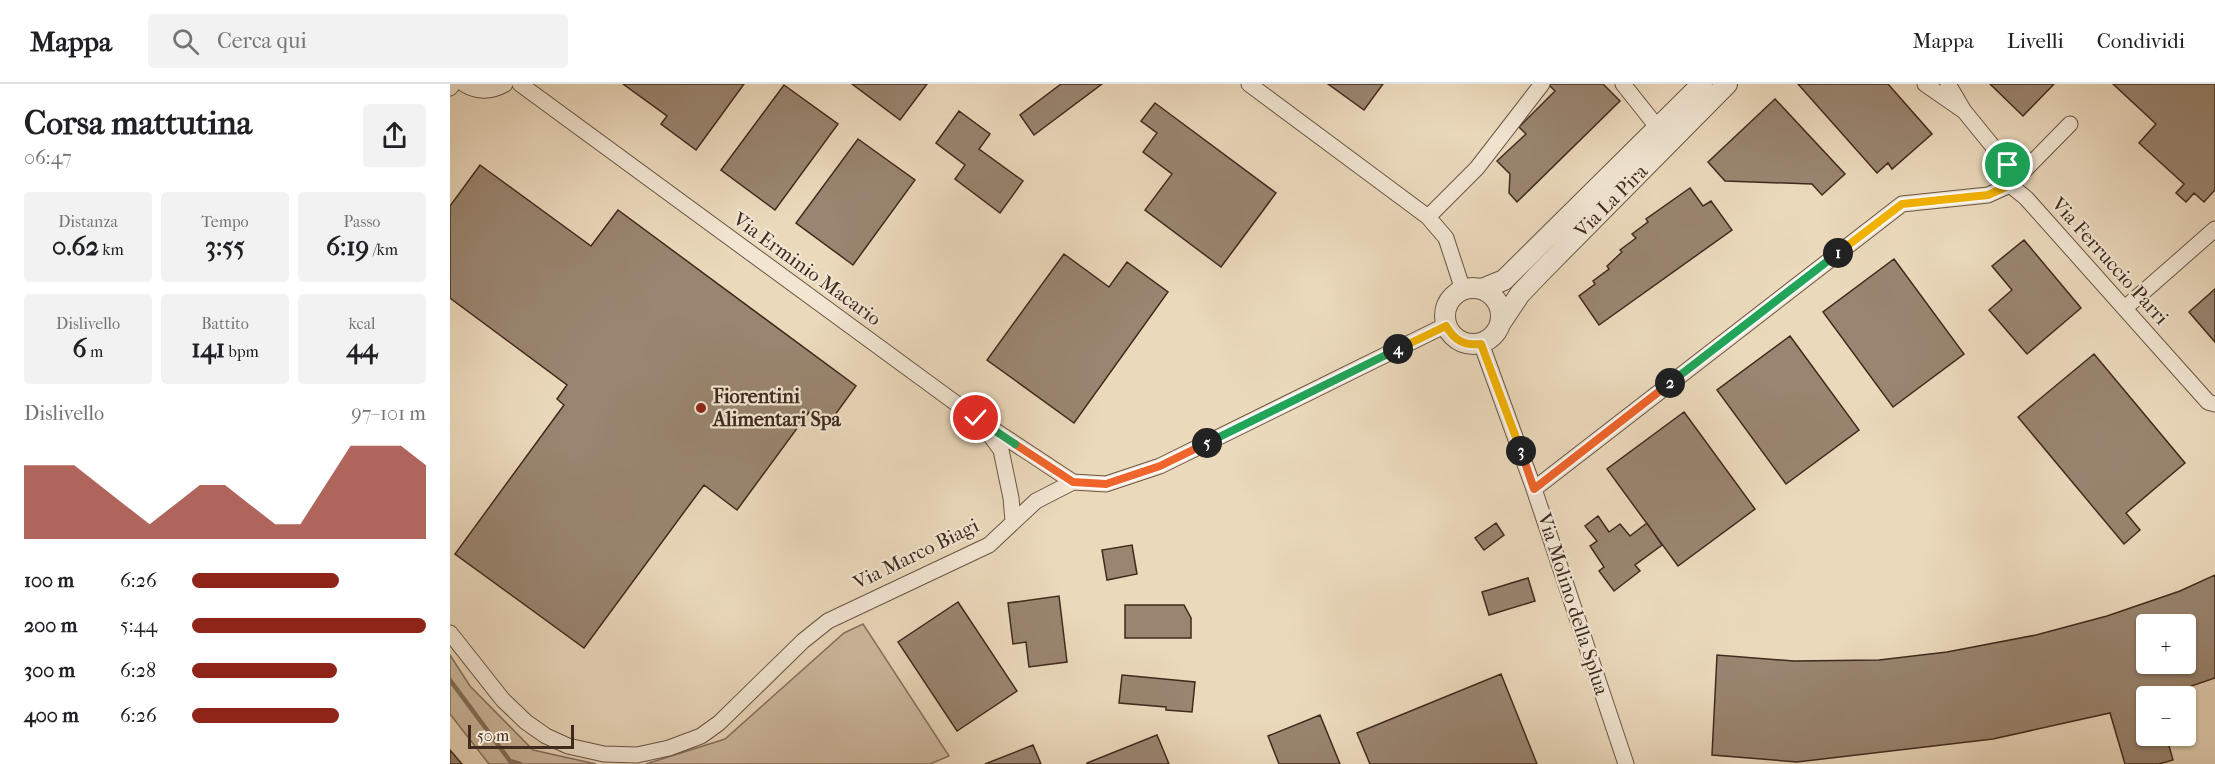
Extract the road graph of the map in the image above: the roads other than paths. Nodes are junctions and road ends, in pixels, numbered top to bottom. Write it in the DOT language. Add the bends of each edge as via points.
graph roads {
  1 [pos="453,84"];
  2 [pos="464,84"];
  3 [pos="505,84"];
  4 [pos="520,84"];
  5 [pos="1249,84"];
  6 [pos="1542,84"];
  7 [pos="1623,84"];
  8 [pos="1702,84"];
  9 [pos="1727,84"];
  10 [pos="1925,84"];
  11 [pos="1948,84"];
  12 [pos="450,88"];
  13 [pos="1964,111"];
  14 [pos="2070,124"];
  15 [pos="1658,128"];
  16 [pos="2010,185"];
  17 [pos="1428,217"];
  18 [pos="2215,229"];
  19 [pos="1472,289"];
  20 [pos="2125,308"];
  21 [pos="1500,324"];
  22 [pos="1446,326"];
  23 [pos="1481,344"];
  24 [pos="2215,404"];
  25 [pos="976,418"];
  26 [pos="1073,482"];
  27 [pos="1534,489"];
  28 [pos="1013,521"];
  29 [pos="450,633"];
  30 [pos="1626,764"];
  1 -- 12 [label="street"];
  2 -- 3 [label="street" via="479,90"];
  4 -- 25 [label="street, Via Erminio Macario"];
  5 -- 17 [label="street"];
  6 -- 17 [label="street" via="1477,168"];
  7 -- 15 [label="street"];
  8 -- 15 [label="street, Via La Pira"];
  9 -- 21 [label="street, Via La Pira" via="1520,294"];
  10 -- 13 [label="street"];
  11 -- 13 [label="street"];
  13 -- 16 [label="street" via="2008,165"];
  14 -- 16 [label="street"];
  15 -- 19 [label="street, Via La Pira" via="1504,280"];
  16 -- 20 [label="street, Via Ferruccio Parri"];
  16 -- 27 [label="street" via="1988,195 1902,204"];
  17 -- 19 [label="street" via="1446,238"];
  18 -- 20 [label="street"];
  19 -- 21 [label="street" via="1496,299"];
  19 -- 22 [label="street" via="1449,300 1444,317"];
  20 -- 24 [label="street, Via Ferruccio Parri" via="2208,402"];
  21 -- 23 [label="street" via="1496,333"];
  22 -- 23 [label="street" via="1464,343"];
  22 -- 26 [label="street" via="1160,466 1106,484"];
  23 -- 27 [label="street, Via Molino della Splua"];
  25 -- 26 [label="street, Via Erminio Macario"];
  25 -- 28 [label="street" via="1001,450"];
  26 -- 28 [label="street, Via Marco Biagi" via="1036,501"];
  27 -- 30 [label="street, Via Molino della Splua"];
  28 -- 29 [label="street, Via Marco Biagi" via="989,545 828,621 701,736 637,755 595,752 546,736 503,700"];
}
